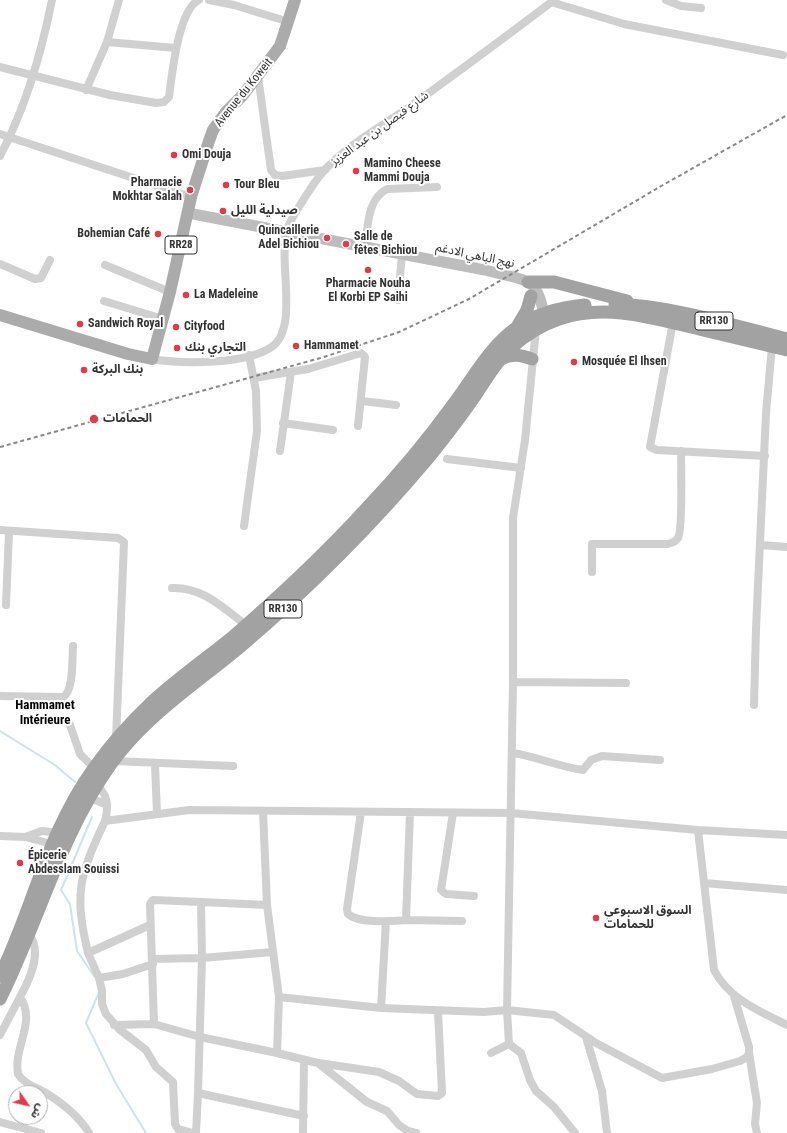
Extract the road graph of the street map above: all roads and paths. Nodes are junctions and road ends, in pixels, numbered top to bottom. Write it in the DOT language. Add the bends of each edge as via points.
graph roads {
  1 [pos="52,0"];
  2 [pos="119,0"];
  3 [pos="199,0"];
  4 [pos="215,0"];
  5 [pos="295,0"];
  6 [pos="666,0"];
  7 [pos="553,1"];
  8 [pos="701,8"];
  9 [pos="289,22"];
  10 [pos="107,42"];
  11 [pos="176,48"];
  12 [pos="783,55"];
  13 [pos="0,67"];
  14 [pos="34,75"];
  15 [pos="258,76"];
  16 [pos="86,90"];
  17 [pos="0,134"];
  18 [pos="9,138"];
  19 [pos="0,156"];
  20 [pos="325,170"];
  21 [pos="437,187"];
  22 [pos="191,197"];
  23 [pos="188,213"];
  24 [pos="286,232"];
  25 [pos="365,247"];
  26 [pos="402,254"];
  27 [pos="50,260"];
  28 [pos="0,264"];
  29 [pos="105,265"];
  30 [pos="525,281"];
  31 [pos="170,292"];
  32 [pos="531,296"];
  33 [pos="398,300"];
  34 [pos="104,301"];
  35 [pos="640,305"];
  36 [pos="0,315"];
  37 [pos="163,319"];
  38 [pos="673,322"];
  39 [pos="538,326"];
  40 [pos="516,328"];
  41 [pos="787,339"];
  42 [pos="772,346"];
  43 [pos="787,350"];
  44 [pos="249,355"];
  45 [pos="152,359"];
  46 [pos="501,359"];
  47 [pos="532,359"];
  48 [pos="291,372"];
  49 [pos="254,378"];
  50 [pos="362,401"];
  51 [pos="396,405"];
  52 [pos="283,423"];
  53 [pos="358,426"];
  54 [pos="333,430"];
  55 [pos="280,451"];
  56 [pos="681,451"];
  57 [pos="764,456"];
  58 [pos="447,459"];
  59 [pos="521,468"];
  60 [pos="244,526"];
  61 [pos="0,530"];
  62 [pos="9,532"];
  63 [pos="761,544"];
  64 [pos="787,547"];
  65 [pos="592,572"];
  66 [pos="172,588"];
  67 [pos="6,605"];
  68 [pos="246,625"];
  69 [pos="73,646"];
  70 [pos="513,682"];
  71 [pos="626,683"];
  72 [pos="0,696"];
  73 [pos="754,705"];
  74 [pos="70,725"];
  75 [pos="116,739"];
  76 [pos="512,753"];
  77 [pos="660,760"];
  78 [pos="113,761"];
  79 [pos="155,764"];
  80 [pos="233,766"];
  81 [pos="94,768"];
  82 [pos="88,788"];
  83 [pos="107,805"];
  84 [pos="263,811"];
  85 [pos="361,812"];
  86 [pos="410,812"];
  87 [pos="453,813"];
  88 [pos="511,813"];
  89 [pos="157,814"];
  90 [pos="105,822"];
  91 [pos="698,830"];
  92 [pos="787,835"];
  93 [pos="0,836"];
  94 [pos="25,837"];
  95 [pos="60,840"];
  96 [pos="704,883"];
  97 [pos="787,890"];
  98 [pos="474,896"];
  99 [pos="201,902"];
  100 [pos="267,905"];
  101 [pos="406,920"];
  102 [pos="386,921"];
  103 [pos="462,922"];
  104 [pos="150,925"];
  105 [pos="29,935"];
  106 [pos="273,952"];
  107 [pos="88,953"];
  108 [pos="202,958"];
  109 [pos="153,962"];
  110 [pos="0,976"];
  111 [pos="99,978"];
  112 [pos="734,996"];
  113 [pos="20,997"];
  114 [pos="279,997"];
  115 [pos="0,999"];
  116 [pos="381,1008"];
  117 [pos="507,1010"];
  118 [pos="438,1011"];
  119 [pos="154,1024"];
  120 [pos="114,1025"];
  121 [pos="787,1025"];
  122 [pos="0,1035"];
  123 [pos="200,1037"];
  124 [pos="586,1037"];
  125 [pos="509,1044"];
  126 [pos="491,1052"];
  127 [pos="277,1053"];
  128 [pos="749,1053"];
  129 [pos="304,1060"];
  130 [pos="318,1063"];
  131 [pos="198,1093"];
  132 [pos="304,1116"];
  133 [pos="0,1122"];
  134 [pos="30,1131"];
  135 [pos="40,1133"];
  136 [pos="89,1133"];
  137 [pos="194,1133"];
  138 [pos="303,1133"];
  139 [pos="416,1133"];
  140 [pos="575,1133"];
  141 [pos="607,1133"];
  142 [pos="758,1133"];
  1 -- 14 [label="street"];
  2 -- 10 [label="street"];
  3 -- 11 [label="street" via="188,13"];
  4 -- 9 [label="street"];
  5 -- 9 [label="main road, Avenue du Koweit / RR28"];
  6 -- 8 [label="street" via="681,6"];
  7 -- 12 [label="street" via="624,24"];
  7 -- 20 [label="street, شارع فيصل بن عبد العزيز" via="341,155"];
  9 -- 15 [label="main road, Avenue du Koweit / RR28" via="280,46"];
  10 -- 11 [label="street"];
  10 -- 16 [label="street"];
  11 -- 16 [label="street" via="169,97 164,102 140,101"];
  13 -- 14 [label="street"];
  14 -- 16 [label="street"];
  14 -- 18 [label="street"];
  15 -- 20 [label="street" via="271,170 275,175 282,176"];
  15 -- 22 [label="main road, Avenue du Koweit / RR28" via="213,130"];
  17 -- 18 [label="street"];
  18 -- 19 [label="street"];
  18 -- 22 [label="street"];
  20 -- 24 [label="street, شارع فيصل بن عبد العزيز" via="313,184"];
  21 -- 25 [label="street" via="384,191 370,212"];
  22 -- 23 [label="main road, Avenue du Koweit / RR28"];
  23 -- 24 [label="main road, نهج الباهي الادغم"];
  23 -- 31 [label="main road, Avenue du Koweit / RR28"];
  24 -- 25 [label="main road, نهج الباهي الادغم"];
  24 -- 44 [label="street, شارع فيصل بن عبد العزيز" via="285,327 281,337 273,345"];
  25 -- 26 [label="main road, نهج الباهي الادغم"];
  26 -- 30 [label="main road, نهج الباهي الادغم" via="485,270"];
  26 -- 33 [label="street"];
  27 -- 28 [label="street" via="41,278 35,279"];
  29 -- 31 [label="street"];
  30 -- 32 [label="main road, نهج الباهي الادغم"];
  30 -- 35 [label="highway" via="554,282"];
  30 -- 39 [label="main road" via="540,300"];
  31 -- 37 [label="main road, Avenue du Koweit / RR28"];
  32 -- 39 [label="main road, نهج الباهي الادغم"];
  32 -- 40 [label="highway" via="527,310"];
  34 -- 37 [label="street"];
  35 -- 39 [label="highway, RR130" via="576,305"];
  35 -- 41 [label="highway, RR130"];
  36 -- 45 [label="main road" via="120,352"];
  37 -- 45 [label="main road, Avenue du Koweit / RR28"];
  38 -- 39 [label="highway, RR130" via="606,311 579,314"];
  38 -- 42 [label="highway, RR130"];
  38 -- 56 [label="street" via="650,444 654,450"];
  39 -- 40 [label="highway, RR130"];
  39 -- 46 [label="highway, RR130" via="510,348"];
  39 -- 47 [label="street"];
  40 -- 68 [label="highway, RR130" via="495,348 417,451 366,509 327,550"];
  42 -- 43 [label="highway, RR130"];
  42 -- 57 [label="street"];
  44 -- 45 [label="street, شارع فيصل بن عبد العزيز" via="181,363"];
  44 -- 49 [label="street"];
  46 -- 47 [label="highway" via="519,355"];
  46 -- 78 [label="highway, RR130" via="461,417 372,521 286,606 161,710"];
  47 -- 59 [label="street"];
  48 -- 49 [label="street"];
  48 -- 50 [label="street" via="325,365 361,353 365,357"];
  48 -- 52 [label="street"];
  49 -- 60 [label="street" via="257,431"];
  50 -- 51 [label="street"];
  50 -- 53 [label="street"];
  52 -- 54 [label="street"];
  52 -- 55 [label="street"];
  56 -- 57 [label="street"];
  56 -- 65 [label="street" via="678,538 667,544 592,544"];
  57 -- 63 [label="street"];
  58 -- 59 [label="street"];
  59 -- 70 [label="street" via="513,518"];
  61 -- 62 [label="street"];
  62 -- 67 [label="street"];
  62 -- 75 [label="street" via="118,538 124,542"];
  63 -- 64 [label="street"];
  63 -- 73 [label="street"];
  66 -- 68 [label="street" via="187,588 208,596"];
  68 -- 75 [label="highway, RR130" via="152,702"];
  69 -- 72 [label="street" via="70,688 66,695"];
  70 -- 71 [label="street"];
  70 -- 76 [label="street"];
  74 -- 81 [label="street" via="80,754"];
  75 -- 81 [label="highway, RR130"];
  76 -- 77 [label="street" via="583,770 591,760 602,756"];
  76 -- 88 [label="street"];
  78 -- 79 [label="street"];
  78 -- 82 [label="highway, RR130"];
  79 -- 80 [label="street"];
  79 -- 89 [label="street"];
  81 -- 82 [label="highway, RR130"];
  82 -- 83 [label="street"];
  82 -- 83 [label="street" via="105,794"];
  82 -- 95 [label="highway, RR130"];
  83 -- 90 [label="street"];
  84 -- 85 [label="street"];
  84 -- 89 [label="street" via="189,810"];
  84 -- 100 [label="street"];
  85 -- 86 [label="street"];
  85 -- 102 [label="street" via="348,914 352,918"];
  86 -- 87 [label="street"];
  86 -- 101 [label="street"];
  87 -- 88 [label="street"];
  87 -- 98 [label="street" via="441,890 446,894"];
  88 -- 91 [label="street"];
  88 -- 117 [label="street"];
  89 -- 90 [label="street"];
  90 -- 107 [label="street" via="88,860 80,888 80,914"];
  91 -- 92 [label="street"];
  91 -- 96 [label="street"];
  93 -- 94 [label="street"];
  94 -- 95 [label="street"];
  94 -- 95 [label="street" via="42,831"];
  95 -- 105 [label="highway, RR130"];
  95 -- 110 [label="highway, RR130"];
  96 -- 97 [label="street"];
  96 -- 112 [label="street" via="714,970 721,983"];
  99 -- 100 [label="street"];
  99 -- 104 [label="street" via="153,900 149,908"];
  99 -- 108 [label="street"];
  100 -- 106 [label="street"];
  101 -- 102 [label="street"];
  101 -- 103 [label="street"];
  102 -- 116 [label="street"];
  104 -- 107 [label="street"];
  104 -- 109 [label="street"];
  105 -- 113 [label="street" via="36,948 28,979"];
  105 -- 115 [label="highway, RR130"];
  106 -- 108 [label="street"];
  106 -- 114 [label="street"];
  107 -- 111 [label="street"];
  108 -- 109 [label="street"];
  108 -- 123 [label="street"];
  109 -- 111 [label="street" via="124,974"];
  109 -- 119 [label="street"];
  111 -- 120 [label="street" via="102,1004"];
  112 -- 121 [label="street"];
  112 -- 128 [label="street"];
  113 -- 122 [label="street"];
  113 -- 136 [label="street" via="27,1015 18,1056 18,1074 27,1083 58,1100"];
  114 -- 116 [label="street"];
  114 -- 127 [label="street"];
  116 -- 118 [label="street"];
  117 -- 118 [label="street"];
  117 -- 124 [label="street" via="554,1015"];
  117 -- 125 [label="street"];
  118 -- 130 [label="street" via="442,1093 438,1096 417,1094 380,1072"];
  119 -- 120 [label="street"];
  119 -- 123 [label="street"];
  120 -- 137 [label="street" via="146,1050 156,1067 173,1082 175,1124 178,1129"];
  123 -- 127 [label="street"];
  123 -- 131 [label="street"];
  124 -- 128 [label="street" via="662,1078 740,1061"];
  124 -- 141 [label="street" via="602,1091"];
  125 -- 126 [label="street"];
  125 -- 140 [label="street" via="521,1053 536,1091 554,1107"];
  127 -- 129 [label="street"];
  128 -- 142 [label="street" via="757,1103 755,1124"];
  129 -- 130 [label="street"];
  129 -- 132 [label="street"];
  130 -- 139 [label="street" via="367,1102 387,1111 399,1125"];
  131 -- 132 [label="street"];
  131 -- 137 [label="street"];
  132 -- 138 [label="street"];
  133 -- 134 [label="street"];
  134 -- 135 [label="street"];
}
